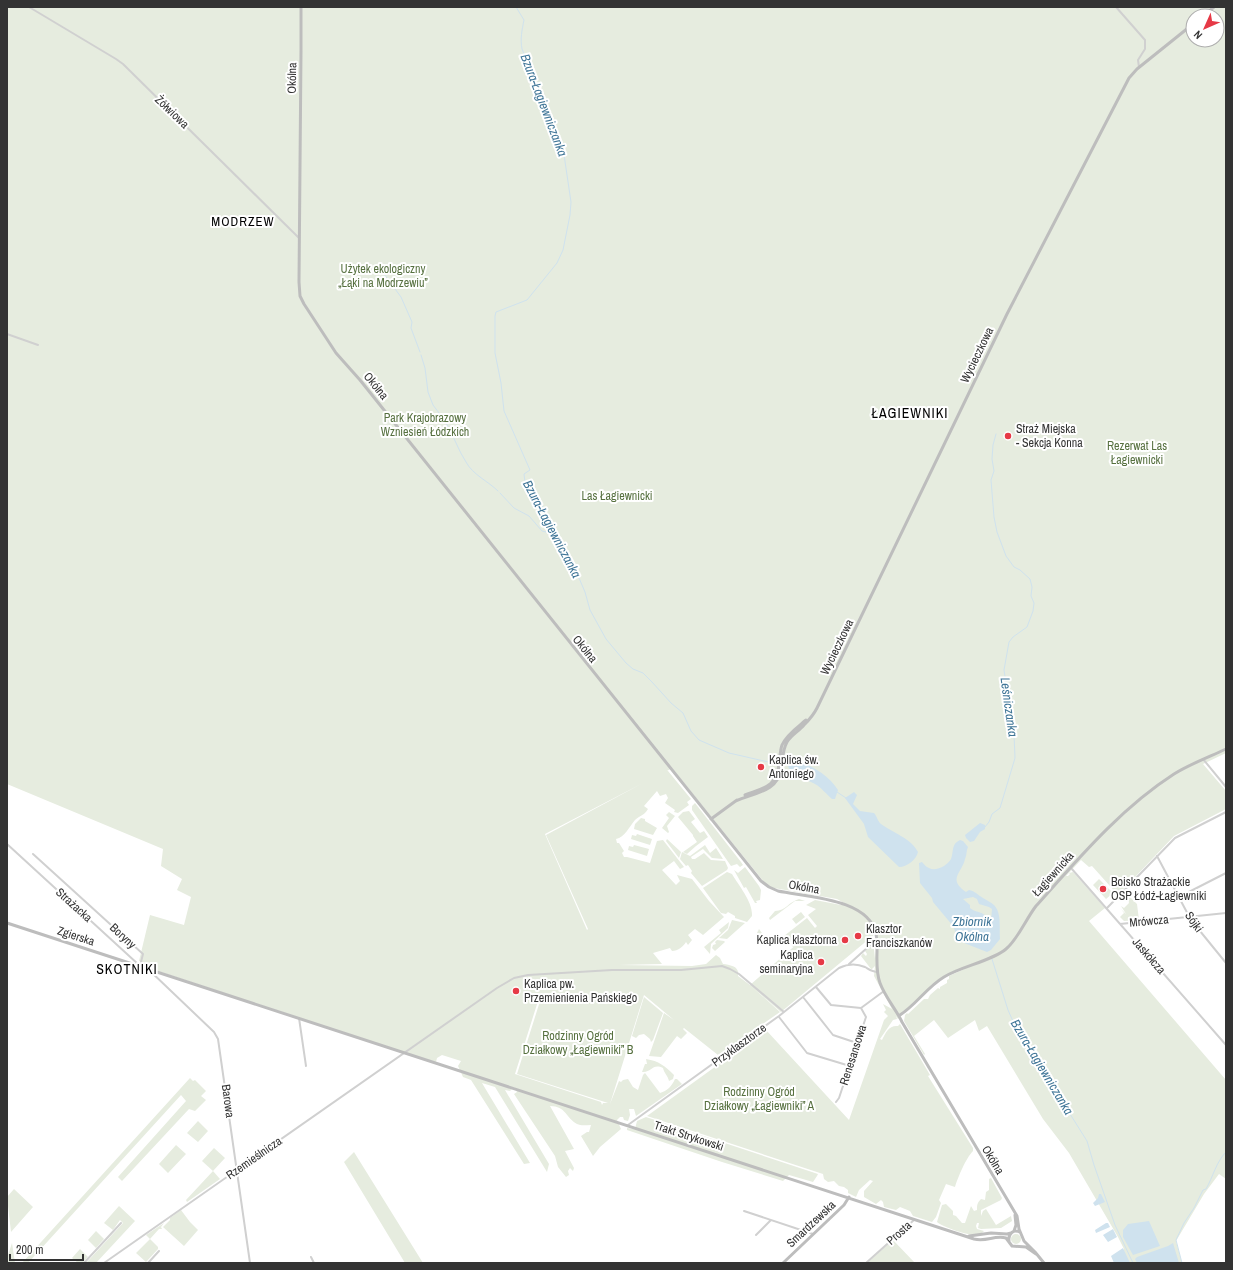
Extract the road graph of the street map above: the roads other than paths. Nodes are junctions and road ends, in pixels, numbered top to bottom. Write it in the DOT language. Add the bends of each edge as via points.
graph roads {
  1 [pos="30,7"];
  2 [pos="300,7"];
  3 [pos="1116,7"];
  4 [pos="1185,30"];
  5 [pos="1139,67"];
  6 [pos="299,238"];
  7 [pos="7,334"];
  8 [pos="38,345"];
  9 [pos="1226,749"];
  10 [pos="1203,759"];
  11 [pos="1226,787"];
  12 [pos="1226,812"];
  13 [pos="711,819"];
  14 [pos="7,844"];
  15 [pos="33,854"];
  16 [pos="1157,856"];
  17 [pos="1071,868"];
  18 [pos="1226,873"];
  19 [pos="1179,897"];
  20 [pos="1107,908"];
  21 [pos="1226,913"];
  22 [pos="1189,917"];
  23 [pos="7,923"];
  24 [pos="1120,924"];
  25 [pos="876,940"];
  26 [pos="1226,963"];
  27 [pos="849,964"];
  28 [pos="140,966"];
  29 [pos="147,968"];
  30 [pos="878,972"];
  31 [pos="816,987"];
  32 [pos="884,991"];
  33 [pos="803,997"];
  34 [pos="861,1008"];
  35 [pos="784,1012"];
  36 [pos="900,1015"];
  37 [pos="778,1016"];
  38 [pos="299,1018"];
  39 [pos="858,1043"];
  40 [pos="1226,1045"];
  41 [pos="406,1053"];
  42 [pos="306,1066"];
  43 [pos="850,1066"];
  44 [pos="836,1102"];
  45 [pos="628,1125"];
  46 [pos="237,1169"];
  47 [pos="850,1198"];
  48 [pos="744,1210"];
  49 [pos="1015,1215"];
  50 [pos="915,1219"];
  51 [pos="771,1220"];
  52 [pos="121,1223"];
  53 [pos="1012,1232"];
  54 [pos="1020,1233"];
  55 [pos="814,1234"];
  56 [pos="756,1235"];
  57 [pos="967,1236"];
  58 [pos="1023,1239"];
  59 [pos="1009,1241"];
  60 [pos="1020,1246"];
  61 [pos="159,1251"];
  62 [pos="1036,1254"];
  63 [pos="311,1257"];
  64 [pos="84,1263"];
  65 [pos="104,1263"];
  66 [pos="148,1263"];
  67 [pos="250,1263"];
  68 [pos="314,1263"];
  69 [pos="783,1263"];
  70 [pos="866,1263"];
  71 [pos="1044,1263"];
  1 -- 6 [label="street, Żółwiowa" via="123,64"];
  2 -- 6 [label="street, Okólna"];
  3 -- 5 [label="street" via="1145,40 1145,49 1138,60"];
  4 -- 5 [label="street, Wycieczkowa"];
  5 -- 13 [label="street, Wycieczkowa" via="1124,87 1014,299 820,702 810,717 784,741 779,770 774,781 764,789 736,801"];
  6 -- 13 [label="street, Okólna" via="301,297 336,353"];
  7 -- 8 [label="street"];
  9 -- 10 [label="street, Łagiewnicka"];
  10 -- 11 [label="street"];
  10 -- 17 [label="street, Łagiewnicka" via="1168,778 1120,816"];
  12 -- 16 [label="street" via="1175,838"];
  13 -- 25 [label="street, Okólna" via="766,886 780,892 851,907 870,921"];
  14 -- 28 [label="street, Strażacka"];
  15 -- 28 [label="street, Boryny" via="143,954"];
  16 -- 19 [label="street, Sójki"];
  16 -- 20 [label="street"];
  17 -- 20 [label="street, Jaskółcza"];
  17 -- 36 [label="street, Łagiewnicka" via="1032,911 1009,947 941,979"];
  18 -- 19 [label="street"];
  19 -- 22 [label="street, Sójki"];
  20 -- 24 [label="street, Jaskółcza"];
  21 -- 22 [label="street, Mrówcza"];
  22 -- 24 [label="street, Mrówcza"];
  22 -- 26 [label="street, Sójki"];
  23 -- 28 [label="street, Zgierska"];
  24 -- 40 [label="street, Jaskółcza"];
  25 -- 27 [label="street, Przyklasztorze"];
  25 -- 30 [label="street, Okólna"];
  27 -- 30 [label="street"];
  27 -- 31 [label="street, Przyklasztorze" via="839,968"];
  28 -- 29 [label="street, Zgierska"];
  29 -- 38 [label="street, Zgierska"];
  29 -- 46 [label="street, Barowa" via="217,1037"];
  30 -- 32 [label="street, Okólna" via="879,982"];
  31 -- 33 [label="street, Przyklasztorze"];
  31 -- 34 [label="street" via="831,1005"];
  32 -- 34 [label="street"];
  32 -- 36 [label="street, Okólna"];
  33 -- 35 [label="street, Przyklasztorze"];
  33 -- 39 [label="street" via="833,1035"];
  34 -- 39 [label="street, Renesansowa" via="866,1017"];
  35 -- 37 [label="street, Przyklasztorze"];
  35 -- 41 [label="street, Rzemieślnicza" via="739,974 724,967 528,975 514,978 497,988"];
  36 -- 49 [label="street, Okólna"];
  37 -- 43 [label="street" via="807,1052"];
  37 -- 45 [label="street, Przyklasztorze"];
  38 -- 41 [label="street, Trakt Strykowski"];
  38 -- 42 [label="street"];
  39 -- 43 [label="street, Renesansowa"];
  41 -- 45 [label="street, Trakt Strykowski"];
  41 -- 46 [label="street, Rzemieślnicza"];
  43 -- 44 [label="street, Renesansowa"];
  45 -- 47 [label="street, Trakt Strykowski"];
  46 -- 65 [label="street, Rzemieślnicza"];
  46 -- 67 [label="street, Barowa"];
  47 -- 50 [label="street, Trakt Strykowski"];
  47 -- 55 [label="street, Smardzewska"];
  48 -- 51 [label="street"];
  49 -- 53 [label="street" via="1016,1225"];
  49 -- 54 [label="street, Okólna" via="1018,1218"];
  50 -- 57 [label="street, Trakt Strykowski"];
  50 -- 70 [label="street, Prosta"];
  51 -- 55 [label="street"];
  51 -- 56 [label="street"];
  52 -- 64 [label="street"];
  53 -- 54 [label="street"];
  53 -- 57 [label="street, Trakt Strykowski"];
  53 -- 59 [label="street"];
  54 -- 58 [label="street"];
  55 -- 69 [label="street, Smardzewska"];
  57 -- 59 [label="street, Trakt Strykowski" via="980,1240 999,1237"];
  58 -- 60 [label="street"];
  58 -- 62 [label="street"];
  59 -- 60 [label="street" via="1013,1246"];
  60 -- 62 [label="street"];
  61 -- 66 [label="street"];
  62 -- 71 [label="street"];
  63 -- 68 [label="street"];
}
